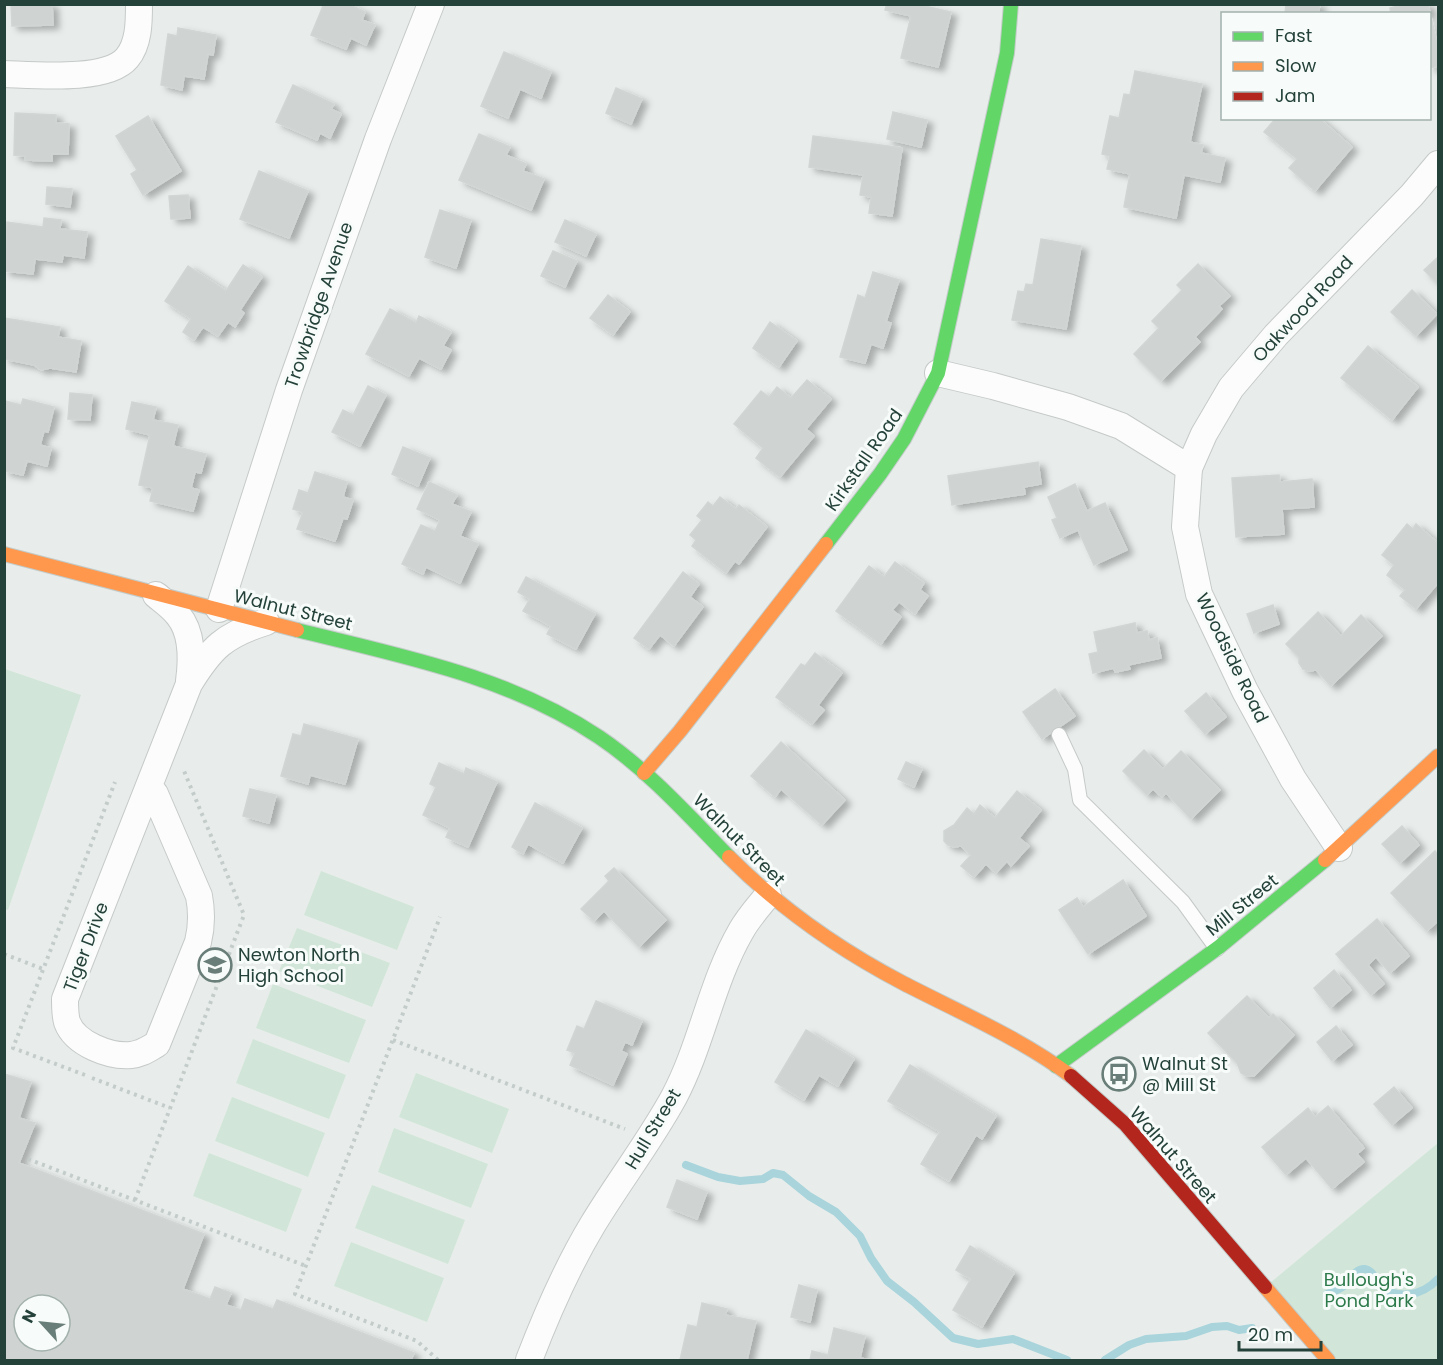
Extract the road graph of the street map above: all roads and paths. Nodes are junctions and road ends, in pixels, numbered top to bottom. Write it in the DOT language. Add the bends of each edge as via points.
graph roads {
  1 [pos="139,4"];
  2 [pos="431,4"];
  3 [pos="1011,4"];
  4 [pos="4,74"];
  5 [pos="1438,164"];
  6 [pos="938,373"];
  7 [pos="1188,468"];
  8 [pos="4,554"];
  9 [pos="156,595"];
  10 [pos="219,609"];
  11 [pos="266,622"];
  12 [pos="189,684"];
  13 [pos="1059,735"];
  14 [pos="1438,756"];
  15 [pos="182,764"];
  16 [pos="644,773"];
  17 [pos="115,782"];
  18 [pos="149,786"];
  19 [pos="1339,848"];
  20 [pos="768,895"];
  21 [pos="440,917"];
  22 [pos="1217,949"];
  23 [pos="4,954"];
  24 [pos="43,969"];
  25 [pos="393,1040"];
  26 [pos="13,1048"];
  27 [pos="1056,1066"];
  28 [pos="650,1138"];
  29 [pos="28,1159"];
  30 [pos="135,1200"];
  31 [pos="306,1266"];
  32 [pos="438,1360"];
  33 [pos="529,1360"];
  34 [pos="1328,1360"];
  1 -- 4 [label="street" via="134,46 126,60 113,68 79,75"];
  2 -- 10 [label="street, Trowbridge Avenue" via="378,139 289,390"];
  3 -- 6 [label="main road, Kirkstall Road" via="1007,53"];
  5 -- 7 [label="street, Oakwood Road" via="1231,388"];
  6 -- 7 [label="street" via="1057,404 1121,426"];
  6 -- 16 [label="main road, Kirkstall Road" via="904,439 880,474"];
  7 -- 19 [label="street, Woodside Road" via="1185,527 1199,594 1245,691 1293,778"];
  8 -- 9 [label="main road, Walnut Street"];
  9 -- 10 [label="main road, Walnut Street"];
  9 -- 12 [label="street, Tiger Drive" via="178,614 186,630 190,647"];
  10 -- 11 [label="main road, Walnut Street"];
  11 -- 12 [label="street, Tiger Drive" via="231,635 206,657"];
  11 -- 16 [label="main road, Walnut Street" via="488,680 556,711 618,751"];
  12 -- 18 [label="street, Tiger Drive"];
  13 -- 22 [label="lane" via="1075,769 1080,800 1183,902"];
  14 -- 19 [label="main road, Mill Street"];
  15 -- 30 [label="path" via="244,915"];
  16 -- 20 [label="main road, Walnut Street"];
  17 -- 24 [label="path"];
  18 -- 18 [label="street, Tiger Drive" via="66,999 68,1024 75,1035 117,1055 145,1052 157,1044 202,928 199,896"];
  19 -- 22 [label="main road, Mill Street"];
  20 -- 27 [label="main road, Walnut Street" via="836,945 900,983"];
  20 -- 28 [label="street, Hull Street" via="729,954 688,1067"];
  21 -- 25 [label="path"];
  22 -- 27 [label="main road, Mill Street"];
  23 -- 24 [label="path"];
  24 -- 26 [label="path"];
  25 -- 28 [label="path"];
  25 -- 31 [label="path"];
  27 -- 34 [label="main road, Walnut Street" via="1125,1124"];
  28 -- 33 [label="street, Hull Street" via="575,1254"];
  29 -- 30 [label="path"];
  30 -- 31 [label="path"];
  31 -- 32 [label="path" via="295,1294 417,1341"];
}
